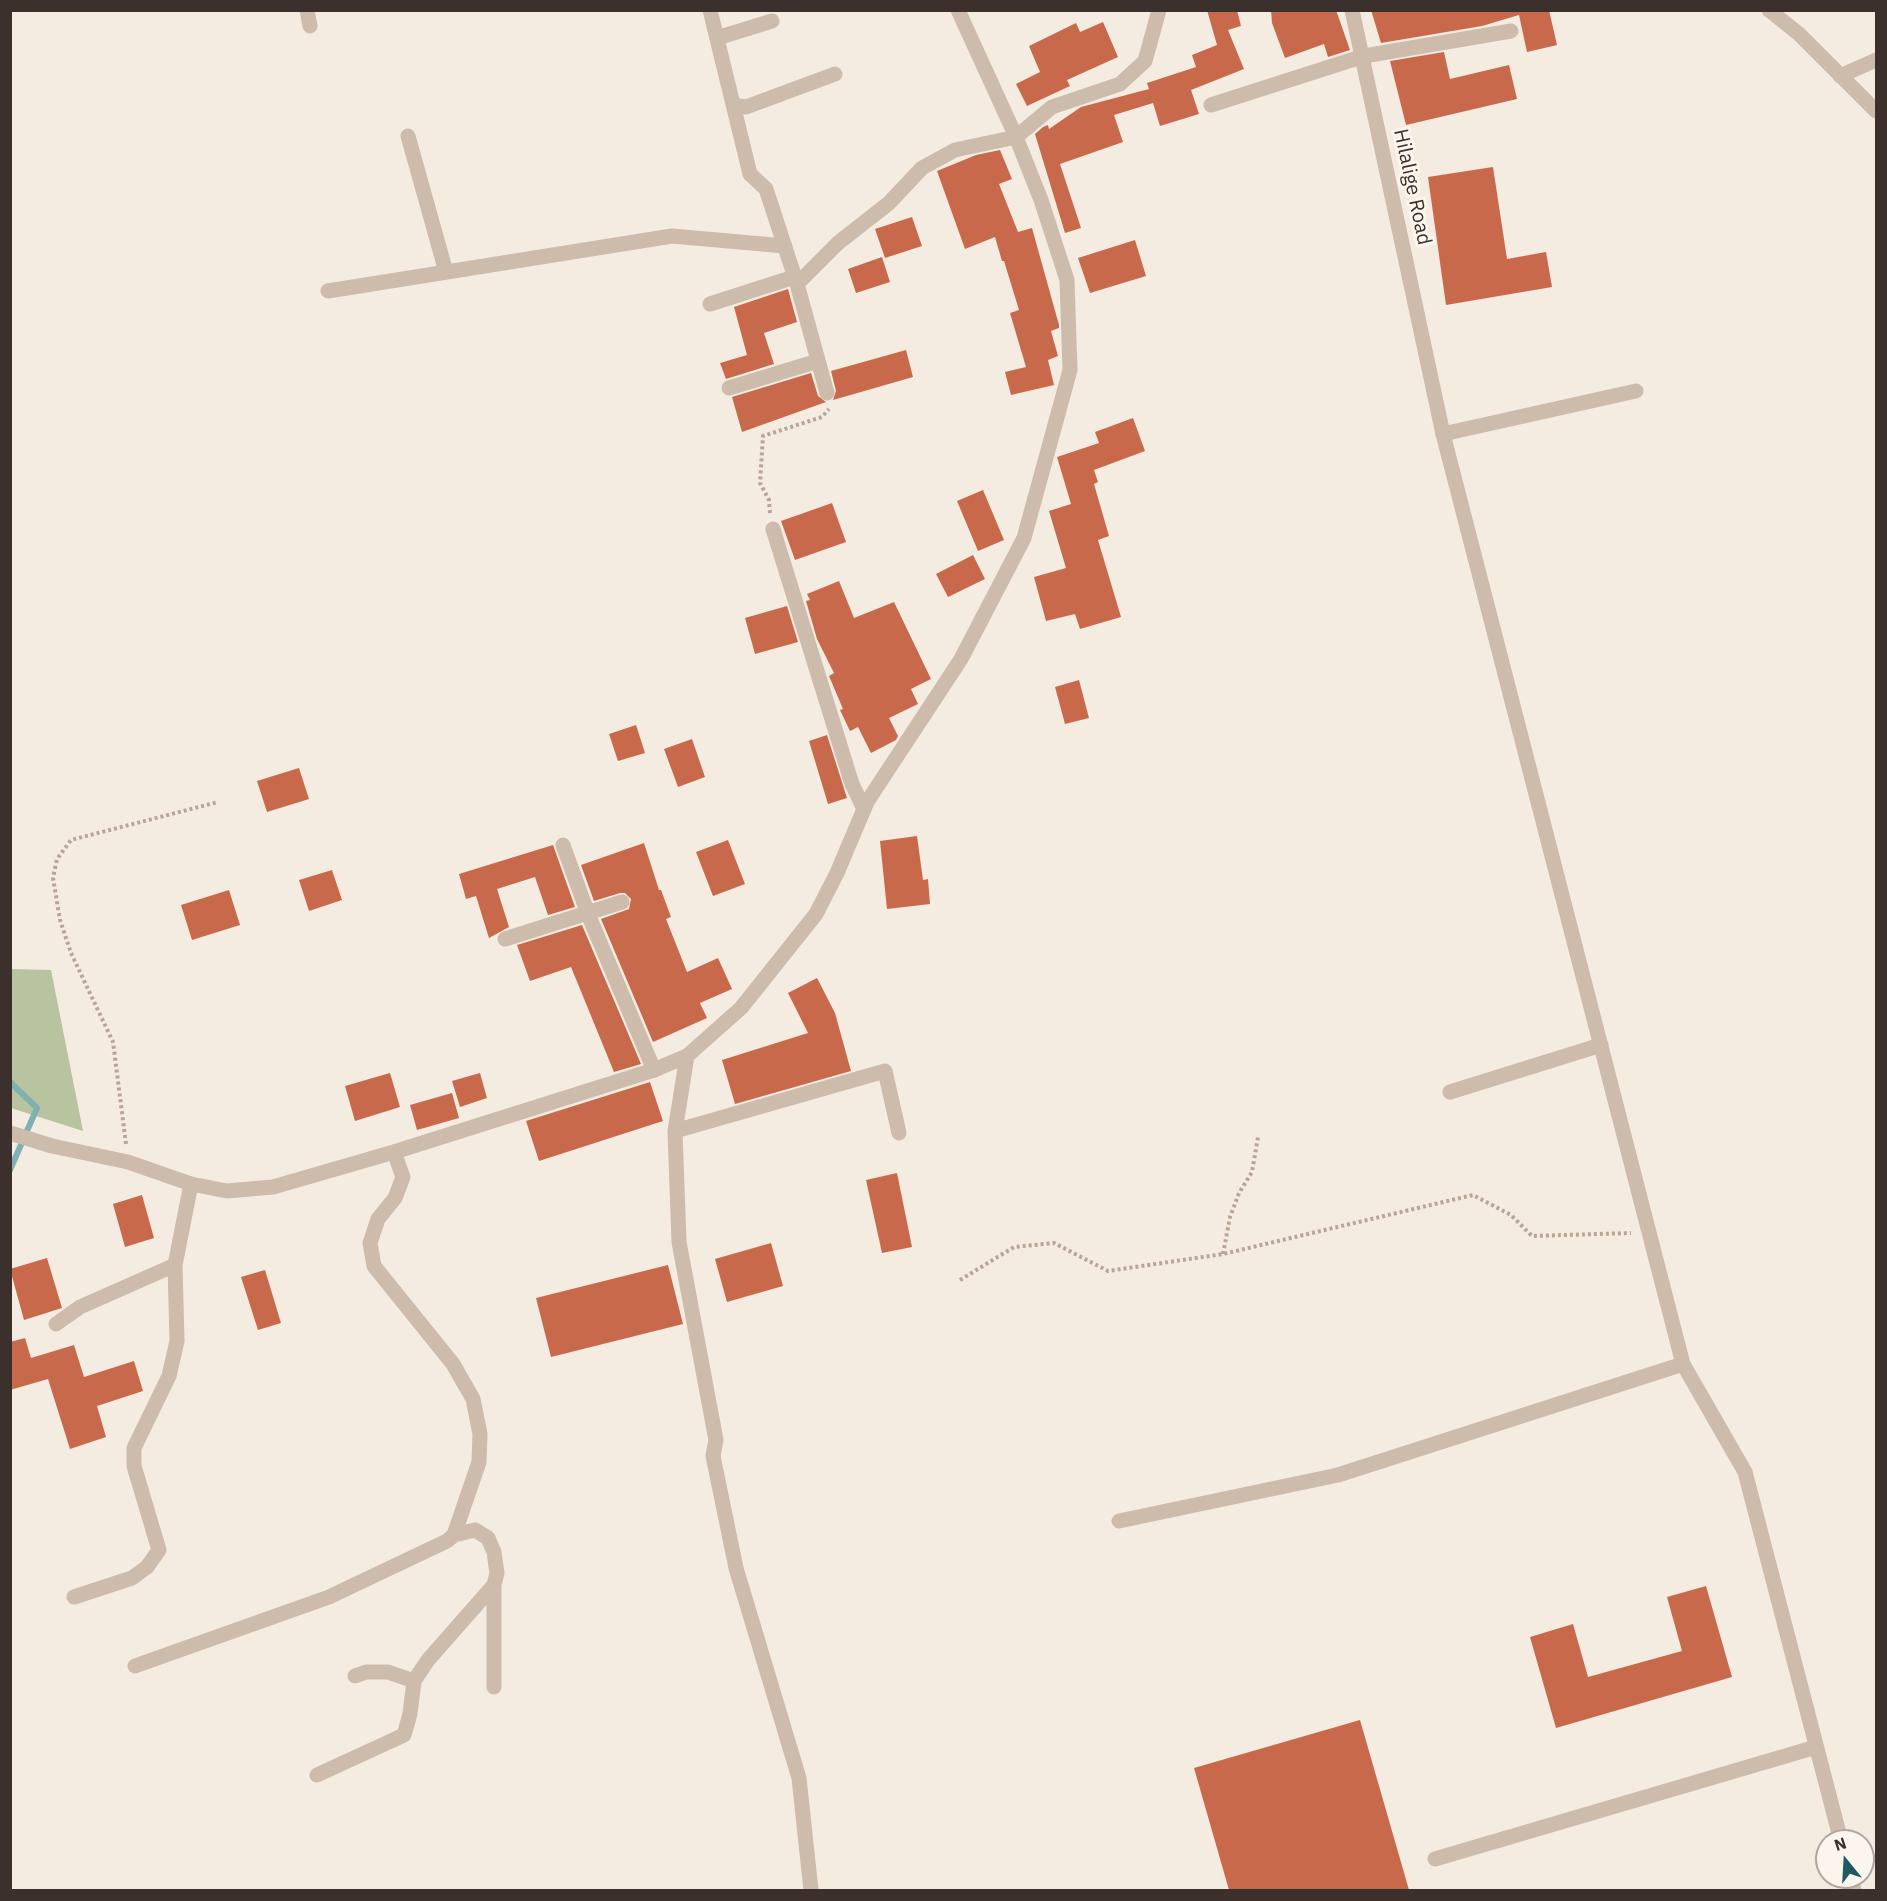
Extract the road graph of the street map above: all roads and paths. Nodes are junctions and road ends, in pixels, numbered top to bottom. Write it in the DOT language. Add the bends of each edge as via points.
graph roads {
  1 [pos="710,10"];
  2 [pos="1159,10"];
  3 [pos="1352,10"];
  4 [pos="1769,10"];
  5 [pos="963,12"];
  6 [pos="772,21"];
  7 [pos="1511,31"];
  8 [pos="717,38"];
  9 [pos="1364,56"];
  10 [pos="1876,60"];
  11 [pos="835,74"];
  12 [pos="1840,76"];
  13 [pos="733,105"];
  14 [pos="1211,105"];
  15 [pos="1876,111"];
  16 [pos="408,136"];
  17 [pos="1016,137"];
  18 [pos="785,246"];
  19 [pos="446,272"];
  20 [pos="796,281"];
  21 [pos="328,291"];
  22 [pos="710,304"];
  23 [pos="818,361"];
  24 [pos="729,388"];
  25 [pos="1636,391"];
  26 [pos="827,393"];
  27 [pos="1443,434"];
  28 [pos="773,529"];
  29 [pos="218,802"];
  30 [pos="864,808"];
  31 [pos="563,845"];
  32 [pos="622,902"];
  33 [pos="588,914"];
  34 [pos="505,939"];
  35 [pos="1601,1045"];
  36 [pos="687,1056"];
  37 [pos="654,1070"];
  38 [pos="1450,1092"];
  39 [pos="675,1131"];
  40 [pos="899,1132"];
  41 [pos="10,1133"];
  42 [pos="1258,1137"];
  43 [pos="394,1152"];
  44 [pos="128,1162"];
  45 [pos="191,1184"];
  46 [pos="1649,1232"];
  47 [pos="1224,1254"];
  48 [pos="175,1265"];
  49 [pos="960,1280"];
  50 [pos="56,1324"];
  51 [pos="1683,1364"];
  52 [pos="1119,1521"];
  53 [pos="454,1535"];
  54 [pos="494,1585"];
  55 [pos="74,1597"];
  56 [pos="135,1666"];
  57 [pos="355,1676"];
  58 [pos="414,1681"];
  59 [pos="494,1687"];
  60 [pos="1816,1747"];
  61 [pos="317,1775"];
  62 [pos="1838,1829"];
  63 [pos="1435,1859"];
  64 [pos="811,1890"];
  1 -- 8 [label="street"];
  2 -- 17 [label="street" via="1145,61 1120,84 1052,107"];
  3 -- 9 [label="street, Hilalige Road"];
  4 -- 12 [label="street"];
  5 -- 17 [label="street"];
  6 -- 8 [label="street"];
  7 -- 9 [label="street"];
  8 -- 13 [label="street"];
  9 -- 14 [label="street"];
  9 -- 27 [label="street, Hilalige Road"];
  10 -- 12 [label="street"];
  11 -- 13 [label="street" via="746,107"];
  12 -- 15 [label="street"];
  13 -- 18 [label="street" via="750,174 766,189"];
  16 -- 19 [label="street"];
  17 -- 20 [label="street" via="955,150 922,168 889,203"];
  17 -- 30 [label="street" via="1067,280 1070,370 1024,538 961,659"];
  18 -- 19 [label="street" via="672,236"];
  18 -- 20 [label="street"];
  19 -- 21 [label="street"];
  20 -- 22 [label="street"];
  20 -- 23 [label="street"];
  23 -- 24 [label="street"];
  23 -- 26 [label="street"];
  25 -- 27 [label="street"];
  26 -- 28 [label="path" via="831,408 822,417 763,436 760,483 769,500"];
  27 -- 35 [label="street, Hilalige Road"];
  28 -- 30 [label="street" via="852,784"];
  29 -- 44 [label="path" via="71,840 57,859 53,878 60,920 71,953 113,1042"];
  30 -- 36 [label="street" via="816,914 741,1008"];
  31 -- 33 [label="street"];
  32 -- 33 [label="street"];
  33 -- 34 [label="street"];
  33 -- 37 [label="street"];
  35 -- 38 [label="street"];
  35 -- 46 [label="street, Hilalige Road"];
  36 -- 37 [label="street"];
  36 -- 39 [label="street"];
  37 -- 43 [label="street"];
  39 -- 40 [label="street" via="885,1071"];
  39 -- 64 [label="street" via="679,1242 716,1440 713,1456 736,1568 799,1778"];
  41 -- 44 [label="street"];
  42 -- 47 [label="path" via="1252,1172 1230,1217"];
  43 -- 45 [label="street" via="273,1187 227,1191"];
  43 -- 53 [label="street" via="403,1177 395,1198 378,1219 370,1243 374,1266 453,1364 473,1399 480,1434 479,1462"];
  44 -- 45 [label="street"];
  45 -- 48 [label="street"];
  46 -- 47 [label="path" via="1532,1236 1511,1215 1473,1195"];
  46 -- 51 [label="street, Hilalige Road"];
  47 -- 49 [label="path" via="1108,1271 1054,1242 1014,1247"];
  48 -- 50 [label="street" via="80,1307"];
  48 -- 55 [label="street" via="177,1341 169,1376 134,1448 134,1466 159,1550 155,1559 132,1578"];
  51 -- 52 [label="street" via="1338,1475"];
  51 -- 60 [label="street, Hilalige Road" via="1745,1472"];
  53 -- 54 [label="street" via="475,1530 488,1538 497,1573"];
  53 -- 56 [label="street" via="328,1597"];
  54 -- 58 [label="street"];
  54 -- 59 [label="street"];
  57 -- 58 [label="street" via="388,1672"];
  58 -- 61 [label="street" via="404,1735"];
  60 -- 62 [label="street, Hilalige Road"];
  60 -- 63 [label="street"];
}
